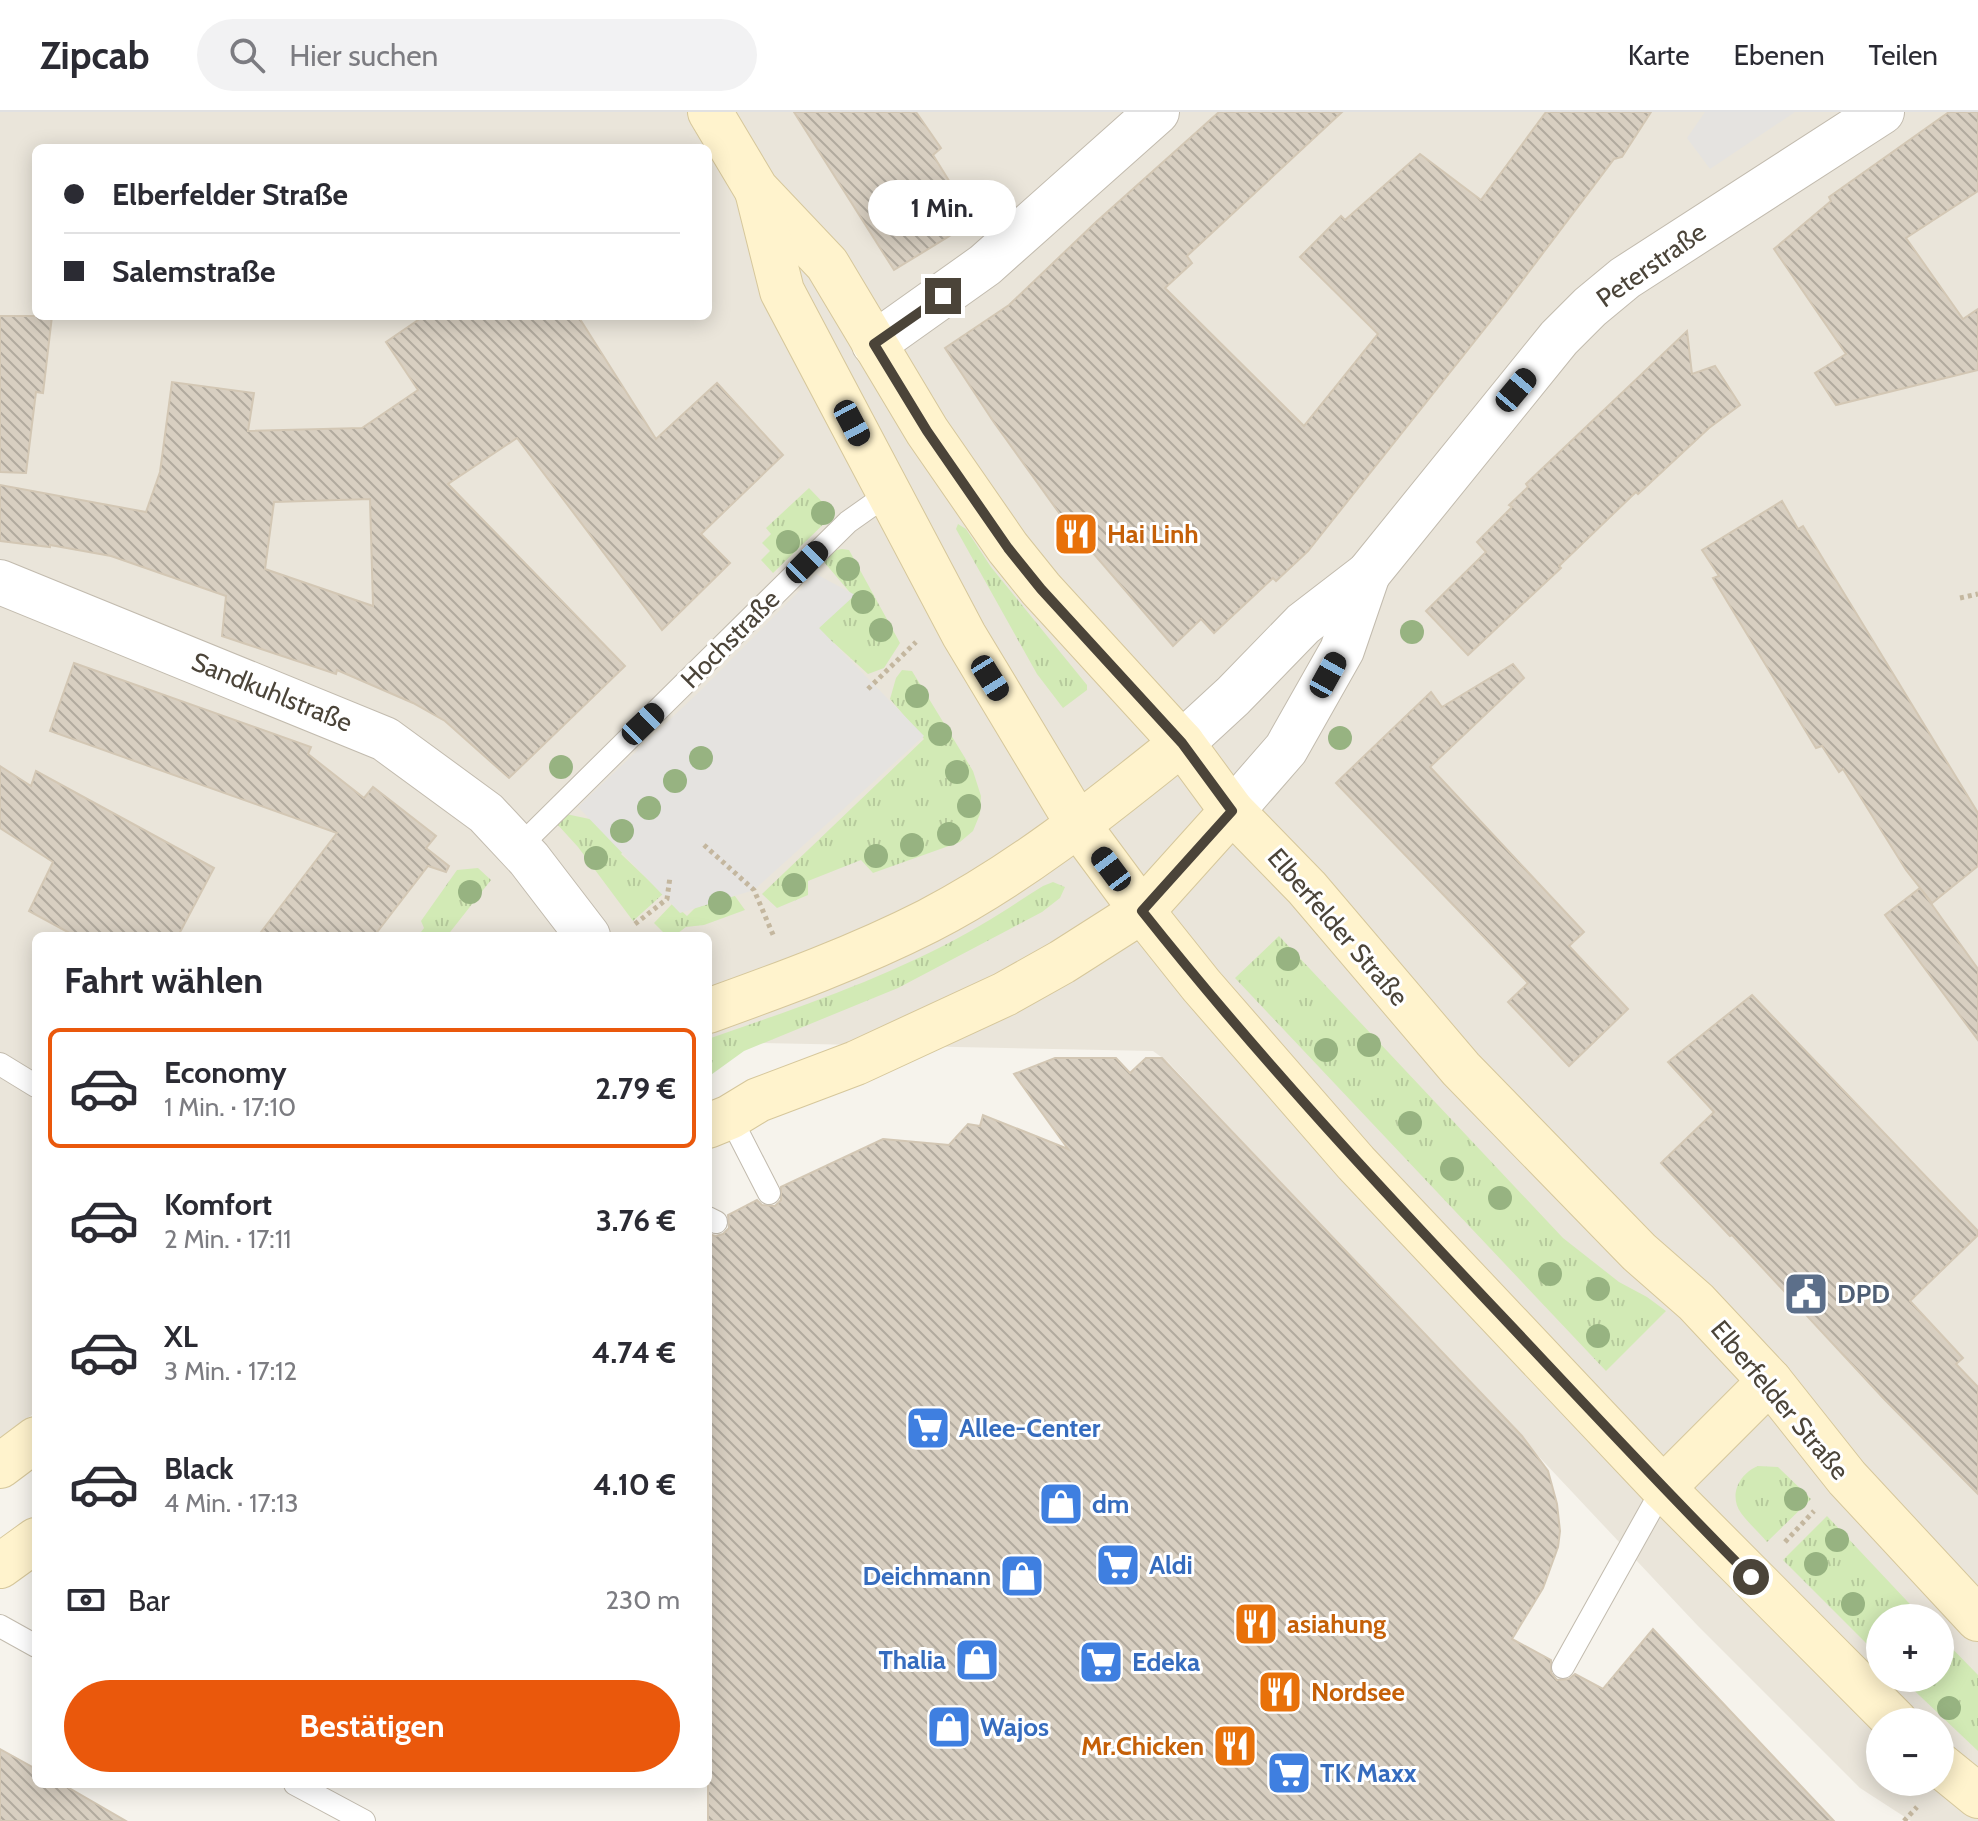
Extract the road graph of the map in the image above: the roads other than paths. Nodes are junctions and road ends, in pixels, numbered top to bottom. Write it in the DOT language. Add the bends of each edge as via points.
graph roads {
  1 [pos="710,112"];
  2 [pos="1157,112"];
  3 [pos="1882,112"];
  4 [pos="756,189"];
  5 [pos="874,344"];
  6 [pos="889,493"];
  7 [pos="1368,574"];
  8 [pos="0,582"];
  9 [pos="1182,743"];
  10 [pos="1232,811"];
  11 [pos="1079,826"];
  12 [pos="519,847"];
  13 [pos="1142,911"];
  14 [pos="585,932"];
  15 [pos="712,1010"];
  16 [pos="0,1064"];
  17 [pos="32,1084"];
  18 [pos="719,1122"];
  19 [pos="769,1193"];
  20 [pos="1770,1381"];
  21 [pos="32,1442"];
  22 [pos="0,1466"];
  23 [pos="1663,1488"];
  24 [pos="32,1543"];
  25 [pos="0,1566"];
  26 [pos="1978,1619"];
  27 [pos="0,1626"];
  28 [pos="32,1644"];
  29 [pos="1561,1664"];
  30 [pos="1882,1708"];
  31 [pos="1954,1776"];
  32 [pos="302,1788"];
  33 [pos="1978,1796"];
  34 [pos="364,1821"];
  1 -- 4 [label="main road, Elberfelder Straße"];
  2 -- 5 [label="street" via="985,265"];
  3 -- 7 [label="street, Peterstraße" via="1625,278 1590,307 1536,365"];
  4 -- 5 [label="main road, Elberfelder Straße" via="827,264"];
  4 -- 6 [label="main road, Elberfelder Straße" via="782,291"];
  5 -- 9 [label="main road, Elberfelder Straße" via="1008,548"];
  6 -- 11 [label="main road, Elberfelder Straße" via="964,635"];
  6 -- 12 [label="lane, Hochstraße" via="848,522"];
  7 -- 9 [label="street, Peterstraße" via="1303,624"];
  7 -- 10 [label="street, Peterstraße" via="1342,650 1286,749"];
  8 -- 12 [label="street, Sandkuhlstraße" via="385,739 477,806"];
  9 -- 10 [label="main road, Elberfelder Straße"];
  9 -- 11 [label="main road"];
  10 -- 13 [label="main road, Peterstraße"];
  10 -- 20 [label="main road, Elberfelder Straße" via="1307,888 1461,1069"];
  11 -- 13 [label="main road, Elberfelder Straße"];
  11 -- 15 [label="main road" via="930,920 870,949"];
  12 -- 14 [label="street"];
  13 -- 18 [label="main road" via="1005,994 856,1063 758,1100"];
  13 -- 23 [label="main road, Elberfelder Straße" via="1356,1163"];
  16 -- 17 [label="lane"];
  18 -- 19 [label="lane"];
  20 -- 23 [label="main road"];
  20 -- 26 [label="main road, Elberfelder Straße" via="1847,1478"];
  21 -- 22 [label="main road"];
  23 -- 29 [label="lane"];
  23 -- 30 [label="main road, Elberfelder Straße"];
  24 -- 25 [label="main road"];
  27 -- 28 [label="lane"];
  31 -- 33 [label="main road"];
  32 -- 34 [label="lane"];
}
